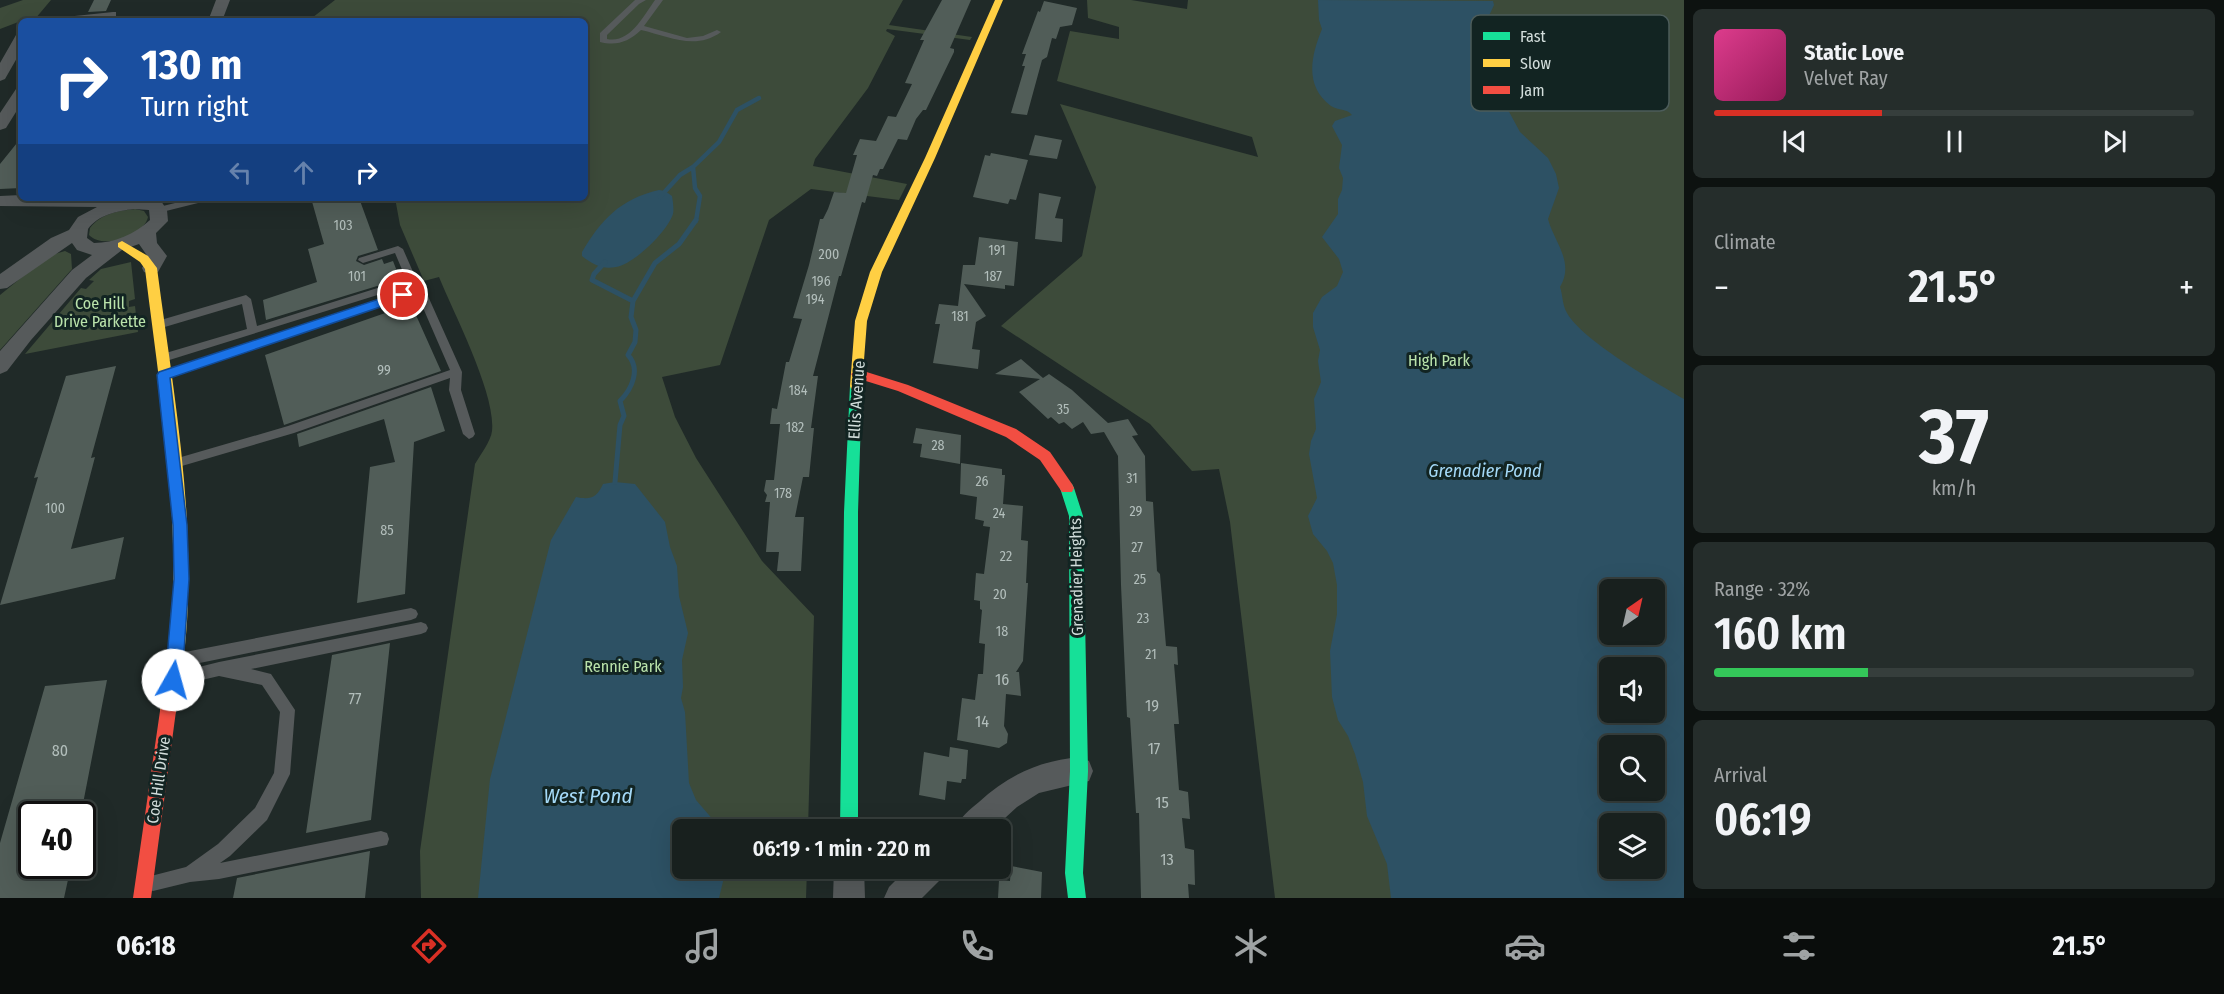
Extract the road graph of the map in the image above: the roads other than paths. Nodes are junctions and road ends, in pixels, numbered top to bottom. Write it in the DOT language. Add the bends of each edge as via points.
graph roads {
  1 [pos="223,0"];
  2 [pos="642,0"];
  3 [pos="659,0"];
  4 [pos="999,0"];
  5 [pos="113,14"];
  6 [pos="75,18"];
  7 [pos="216,18"];
  8 [pos="639,27"];
  9 [pos="717,32"];
  10 [pos="18,43"];
  11 [pos="0,76"];
  12 [pos="0,82"];
  13 [pos="18,87"];
  14 [pos="18,97"];
  15 [pos="0,125"];
  16 [pos="0,201"];
  17 [pos="184,201"];
  18 [pos="122,202"];
  19 [pos="154,205"];
  20 [pos="96,207"];
  21 [pos="147,234"];
  22 [pos="81,241"];
  23 [pos="118,246"];
  24 [pos="363,260"];
  25 [pos="152,268"];
  26 [pos="79,274"];
  27 [pos="0,283"];
  28 [pos="422,294"];
  29 [pos="403,295"];
  30 [pos="158,325"];
  31 [pos="254,331"];
  32 [pos="161,359"];
  33 [pos="0,366"];
  34 [pos="456,372"];
  35 [pos="857,374"];
  36 [pos="163,375"];
  37 [pos="469,434"];
  38 [pos="174,463"];
  39 [pos="411,614"];
  40 [pos="421,628"];
  41 [pos="176,661"];
  42 [pos="219,669"];
  43 [pos="173,680"];
  44 [pos="1079,771"];
  45 [pos="849,819"];
  46 [pos="982,819"];
  47 [pos="381,839"];
  48 [pos="190,874"];
  49 [pos="849,879"];
  50 [pos="919,879"];
  51 [pos="143,892"];
  52 [pos="849,898"];
  53 [pos="900,898"];
  54 [pos="1077,898"];
  1 -- 7 [label="street"];
  2 -- 8 [label="lane" via="603,35 603,40 623,41"];
  3 -- 8 [label="lane"];
  4 -- 35 [label="street, Ellis Avenue" via="876,272 861,321"];
  5 -- 6 [label="lane"];
  8 -- 9 [label="lane" via="686,42"];
  10 -- 11 [label="street"];
  12 -- 13 [label="street"];
  14 -- 15 [label="street"];
  16 -- 20 [label="street"];
  17 -- 19 [label="lane"];
  18 -- 19 [label="street"];
  18 -- 20 [label="street"];
  19 -- 21 [label="street" via="159,221"];
  20 -- 22 [label="street" via="85,222"];
  21 -- 23 [label="street"];
  21 -- 25 [label="street, Coe Hill Drive" via="148,244 158,256"];
  22 -- 23 [label="street"];
  22 -- 26 [label="street"];
  22 -- 27 [label="street" via="46,250"];
  23 -- 25 [label="street" via="144,259"];
  23 -- 26 [label="street"];
  24 -- 31 [label="lane" via="398,249 412,281"];
  25 -- 30 [label="street, Coe Hill Drive"];
  26 -- 33 [label="street"];
  28 -- 34 [label="lane"];
  29 -- 36 [label="lane"];
  30 -- 31 [label="lane" via="246,299"];
  30 -- 32 [label="street, Coe Hill Drive"];
  31 -- 32 [label="lane"];
  32 -- 36 [label="street, Coe Hill Drive"];
  34 -- 37 [label="lane" via="455,390"];
  34 -- 38 [label="lane" via="290,430"];
  35 -- 44 [label="street, Grenadier Heights" via="885,381 1017,435 1049,459 1062,478 1076,516"];
  35 -- 45 [label="street, Ellis Avenue" via="850,512"];
  36 -- 38 [label="street, Coe Hill Drive"];
  38 -- 41 [label="street, Coe Hill Drive" via="182,579"];
  39 -- 41 [label="lane"];
  40 -- 42 [label="lane"];
  41 -- 43 [label="street, Coe Hill Drive"];
  42 -- 43 [label="lane"];
  42 -- 48 [label="lane" via="266,679 288,710 282,774 261,814 224,850"];
  43 -- 51 [label="street, Coe Hill Drive"];
  44 -- 46 [label="street" via="1052,772 1026,783"];
  44 -- 54 [label="street, Grenadier Heights" via="1074,873"];
  47 -- 48 [label="lane"];
  48 -- 51 [label="lane"];
  49 -- 52 [label="street"];
  50 -- 53 [label="street"];
}
